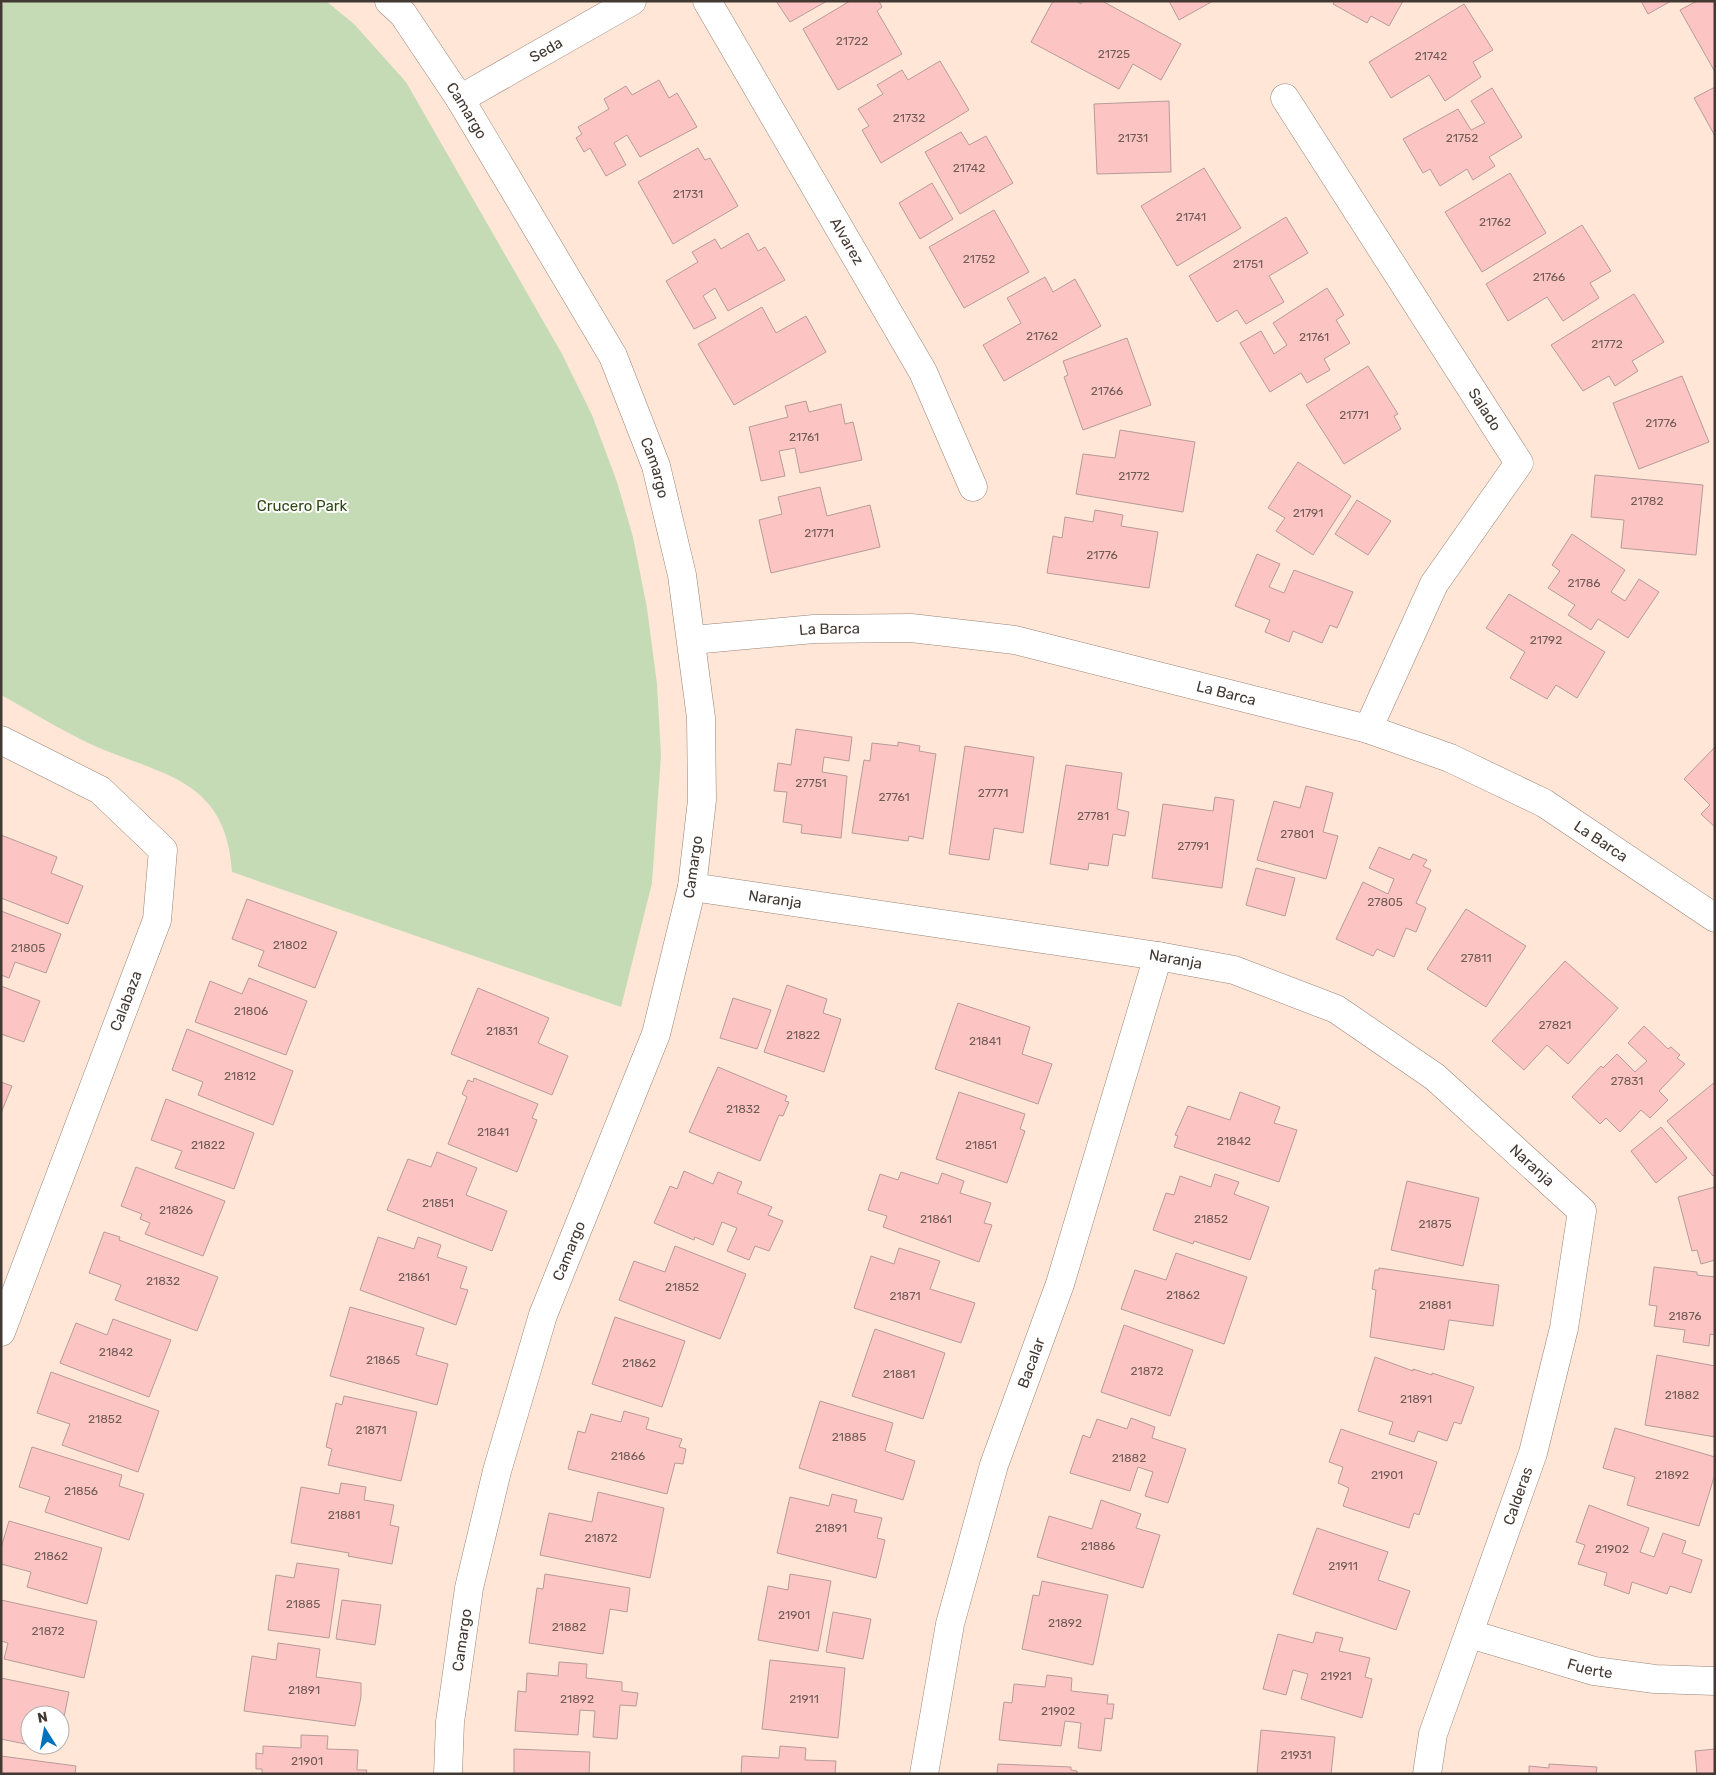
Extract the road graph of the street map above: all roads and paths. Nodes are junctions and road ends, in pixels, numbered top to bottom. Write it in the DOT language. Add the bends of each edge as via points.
graph roads {
  1 [pos="389,1"];
  2 [pos="632,1"];
  3 [pos="707,1"];
  4 [pos="1285,98"];
  5 [pos="460,99"];
  6 [pos="973,486"];
  7 [pos="692,640"];
  8 [pos="1368,729"];
  9 [pos="1,740"];
  10 [pos="692,886"];
  11 [pos="1715,918"];
  12 [pos="1158,956"];
  13 [pos="1582,1211"];
  14 [pos="1,1332"];
  15 [pos="1470,1634"];
  16 [pos="1715,1681"];
  17 [pos="448,1774"];
  18 [pos="924,1774"];
  19 [pos="1427,1774"];
  1 -- 5 [label="street, Camargo" via="403,14"];
  2 -- 5 [label="street, Seda"];
  3 -- 6 [label="street, Alvarez" via="923,372"];
  4 -- 8 [label="street, Salado" via="1518,463 1434,584"];
  5 -- 7 [label="street, Camargo" via="613,356 656,466 682,575"];
  7 -- 8 [label="street, La Barca" via="814,629 911,628 1015,640"];
  7 -- 10 [label="street, Camargo" via="701,718 702,800"];
  8 -- 11 [label="street, La Barca" via="1450,758 1544,803"];
  9 -- 14 [label="street, Calabaza" via="100,790 162,850 157,920"];
  10 -- 12 [label="street, Naranja"];
  10 -- 17 [label="street, Camargo" via="656,1034 543,1315 497,1471 469,1588 450,1722"];
  12 -- 13 [label="street, Naranja" via="1234,970 1336,1009 1436,1077"];
  12 -- 18 [label="street, Bacalar" via="1060,1284 994,1465 950,1624"];
  13 -- 15 [label="street, Calderas" via="1564,1328 1533,1454"];
  15 -- 16 [label="street, Fuerte" via="1594,1671 1655,1679"];
  15 -- 19 [label="street, Calderas" via="1433,1734"];
}
